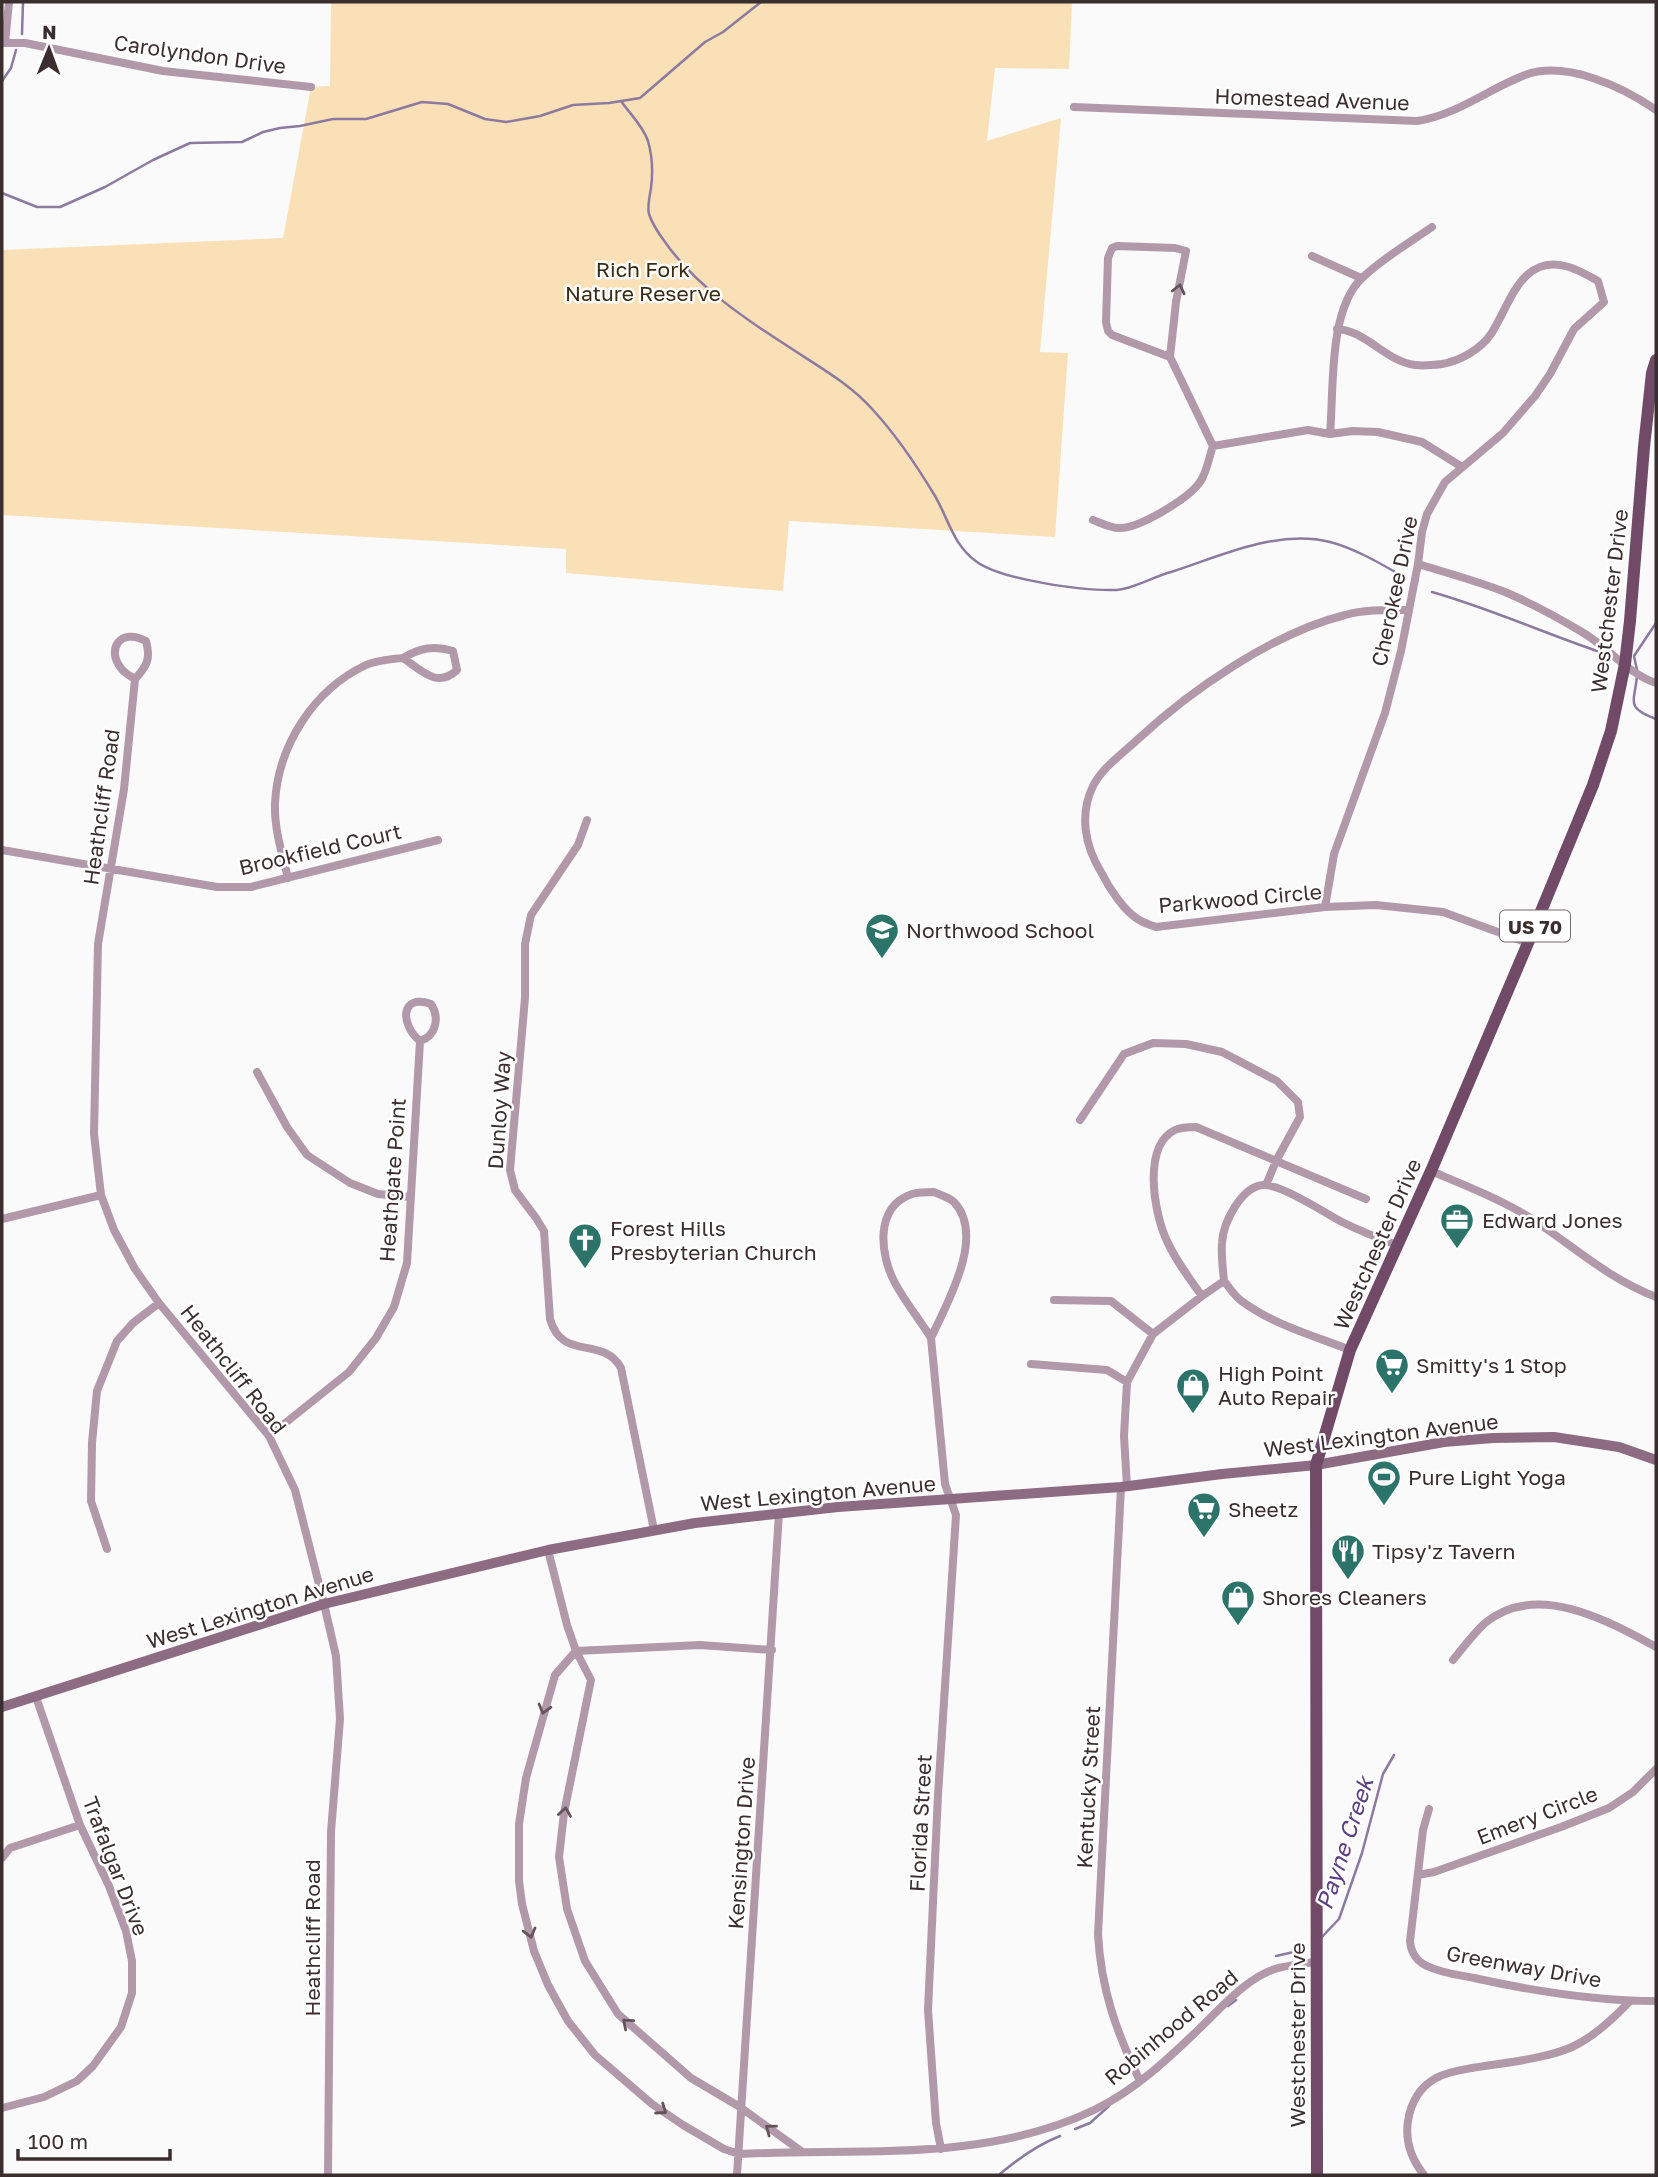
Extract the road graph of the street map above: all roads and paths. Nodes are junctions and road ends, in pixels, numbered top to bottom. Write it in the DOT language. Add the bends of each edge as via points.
graph roads {
  1 [pos="9,2"];
  2 [pos="3,43"];
  3 [pos="310,88"];
  4 [pos="1074,107"];
  5 [pos="1656,110"];
  6 [pos="1432,227"];
  7 [pos="1312,256"];
  8 [pos="1361,278"];
  9 [pos="1337,329"];
  10 [pos="1170,357"];
  11 [pos="1656,360"];
  12 [pos="1330,433"];
  13 [pos="1213,446"];
  14 [pos="1462,467"];
  15 [pos="1093,520"];
  16 [pos="1418,565"];
  17 [pos="1409,610"];
  18 [pos="403,658"];
  19 [pos="1625,664"];
  20 [pos="135,679"];
  21 [pos="1656,683"];
  22 [pos="587,820"];
  23 [pos="438,840"];
  24 [pos="2,850"];
  25 [pos="110,868"];
  26 [pos="288,878"];
  27 [pos="1325,907"];
  28 [pos="1528,943"];
  29 [pos="419,1041"];
  30 [pos="257,1072"];
  31 [pos="1080,1120"];
  32 [pos="1276,1161"];
  33 [pos="1431,1171"];
  34 [pos="1266,1185"];
  35 [pos="101,1195"];
  36 [pos="410,1197"];
  37 [pos="1366,1199"];
  38 [pos="2,1219"];
  39 [pos="1397,1245"];
  40 [pos="1224,1281"];
  41 [pos="1202,1296"];
  42 [pos="1656,1297"];
  43 [pos="1054,1300"];
  44 [pos="159,1303"];
  45 [pos="1153,1334"];
  46 [pos="931,1338"];
  47 [pos="1350,1350"];
  48 [pos="1031,1364"];
  49 [pos="1128,1382"];
  50 [pos="269,1436"];
  51 [pos="1656,1460"];
  52 [pos="1315,1465"];
  53 [pos="1124,1487"];
  54 [pos="951,1499"];
  55 [pos="779,1513"];
  56 [pos="654,1530"];
  57 [pos="107,1549"];
  58 [pos="548,1550"];
  59 [pos="324,1604"];
  60 [pos="1656,1647"];
  61 [pos="772,1650"];
  62 [pos="576,1651"];
  63 [pos="1453,1660"];
  64 [pos="36,1697"];
  65 [pos="2,1707"];
  66 [pos="1656,1769"];
  67 [pos="1429,1809"];
  68 [pos="80,1825"];
  69 [pos="6,1847"];
  70 [pos="2,1858"];
  71 [pos="1418,1875"];
  72 [pos="1315,1962"];
  73 [pos="1630,2001"];
  74 [pos="1656,2001"];
  75 [pos="1140,2081"];
  76 [pos="740,2107"];
  77 [pos="2,2108"];
  78 [pos="941,2149"];
  79 [pos="801,2151"];
  80 [pos="740,2154"];
  81 [pos="328,2175"];
  82 [pos="737,2175"];
  83 [pos="1317,2175"];
  84 [pos="1424,2175"];
  1 -- 2 [label="street"];
  2 -- 3 [label="street, Carolyndon Drive" via="25,43 163,71"];
  4 -- 5 [label="street, Homestead Avenue" via="1417,121 1446,114 1525,75 1556,71 1611,85"];
  6 -- 8 [label="street"];
  7 -- 8 [label="street"];
  8 -- 9 [label="street"];
  9 -- 12 [label="street"];
  9 -- 14 [label="street, Cherokee Drive" via="1364,338 1400,361 1415,366 1442,364 1458,360 1483,343 1518,283 1533,270 1568,267 1598,281 1604,302 1574,329 1535,396 1503,433"];
  10 -- 10 [label="street, one-way" via="1186,251 1112,248 1108,258 1108,331"];
  10 -- 13 [label="street"];
  11 -- 19 [label="main road, Westchester Drive / US 70"];
  12 -- 13 [label="street" via="1308,430"];
  12 -- 14 [label="street" via="1378,432 1422,442"];
  13 -- 15 [label="street" via="1194,491 1154,516 1120,528"];
  14 -- 16 [label="street, Cherokee Drive" via="1434,499 1422,532"];
  16 -- 17 [label="street, Cherokee Drive"];
  16 -- 19 [label="street" via="1536,607 1584,633"];
  17 -- 27 [label="street, Cherokee Drive" via="1385,713 1334,854"];
  17 -- 27 [label="street, Parkwood Circle" via="1362,611 1319,623 1235,666 1141,736 1102,772 1087,800 1086,838 1094,860 1111,891 1139,920 1156,927"];
  18 -- 18 [label="street" via="432,677 449,678 457,670 453,651 444,648 419,649"];
  18 -- 26 [label="street" via="368,664 345,677 316,703 295,731 280,766 275,805"];
  19 -- 21 [label="street"];
  19 -- 28 [label="main road, Westchester Drive / US 70" via="1611,731 1593,785"];
  20 -- 20 [label="street, Heathcliff Road" via="149,654 146,641 126,635 116,648 116,658"];
  20 -- 25 [label="street, Heathcliff Road" via="124,789"];
  22 -- 56 [label="street, Dunloy Way" via="578,845 527,928 510,1170 515,1190 544,1231 550,1319 555,1332 575,1347 610,1354 621,1368"];
  23 -- 26 [label="street, Brookfield Court"];
  24 -- 25 [label="street, Brookfield Court"];
  25 -- 26 [label="street, Brookfield Court" via="216,887 251,887"];
  25 -- 35 [label="street, Heathcliff Road" via="98,944 93,1134"];
  27 -- 28 [label="street, Parkwood Circle" via="1376,905 1443,912"];
  28 -- 33 [label="main road, Westchester Drive / US 70"];
  29 -- 29 [label="street, Heathgate Point" via="405,1017 412,1004 423,1002 431,1004 437,1016 429,1037"];
  29 -- 36 [label="street, Heathgate Point"];
  30 -- 36 [label="street" via="307,1154 350,1183 378,1194"];
  31 -- 32 [label="street" via="1124,1054 1153,1043 1186,1044 1222,1052 1277,1081 1298,1102 1300,1118"];
  32 -- 34 [label="street"];
  32 -- 37 [label="street"];
  32 -- 41 [label="street" via="1196,1127 1176,1129 1159,1147 1153,1175 1158,1216 1174,1255"];
  33 -- 39 [label="main road, Westchester Drive / US 70"];
  33 -- 42 [label="street" via="1528,1217 1613,1277"];
  34 -- 39 [label="street"];
  34 -- 40 [label="street" via="1239,1200 1230,1217 1222,1241"];
  35 -- 38 [label="street"];
  35 -- 44 [label="street, Heathcliff Road" via="114,1230"];
  36 -- 50 [label="street, Heathgate Point" via="407,1263 394,1307 376,1338 349,1372"];
  39 -- 47 [label="main road, Westchester Drive / US 70"];
  40 -- 41 [label="street"];
  40 -- 47 [label="street" via="1256,1311"];
  41 -- 45 [label="street"];
  43 -- 45 [label="street" via="1111,1301"];
  44 -- 50 [label="street, Heathcliff Road"];
  44 -- 57 [label="street" via="117,1341 97,1391 91,1501"];
  45 -- 49 [label="street"];
  46 -- 46 [label="street" via="957,1280 966,1244 964,1220 953,1200 934,1192 913,1194 898,1202 883,1231 883,1248 894,1281"];
  46 -- 54 [label="street, Florida Street" via="945,1484"];
  47 -- 52 [label="main road, Westchester Drive / US 70"];
  48 -- 49 [label="street" via="1107,1370"];
  49 -- 53 [label="street, Kentucky Street"];
  50 -- 59 [label="street, Heathcliff Road" via="295,1490"];
  51 -- 52 [label="street, West Lexington Avenue" via="1619,1447 1542,1437 1444,1442"];
  52 -- 53 [label="street, West Lexington Avenue"];
  52 -- 72 [label="main road, Westchester Drive / US 70"];
  53 -- 54 [label="street, West Lexington Avenue"];
  53 -- 75 [label="street, Kentucky Street" via="1098,1934 1119,2038"];
  54 -- 55 [label="street, West Lexington Avenue"];
  54 -- 78 [label="street, Florida Street" via="956,1515 929,2010"];
  55 -- 56 [label="street, West Lexington Avenue"];
  55 -- 61 [label="street, Kensington Drive"];
  56 -- 58 [label="street, West Lexington Avenue"];
  58 -- 59 [label="street, West Lexington Avenue"];
  58 -- 62 [label="street"];
  59 -- 64 [label="street, West Lexington Avenue"];
  59 -- 81 [label="street, Heathcliff Road" via="336,1656 340,1707 331,1832"];
  60 -- 63 [label="street" via="1612,1623 1569,1609 1526,1605 1485,1623"];
  61 -- 62 [label="street" via="700,1645"];
  61 -- 76 [label="street, Kensington Drive"];
  76 -- 62 [label="street, one-way" via="691,2078 618,2014 585,1961 567,1909 559,1857 592,1680"];
  62 -- 80 [label="street, Robinhood Road, one-way" via="555,1675 526,1778 519,1824 519,1881 534,1951 568,2021 594,2055 652,2104 724,2149"];
  64 -- 65 [label="street, West Lexington Avenue"];
  64 -- 68 [label="street, Trafalgar Drive"];
  66 -- 71 [label="street, Emery Circle" via="1609,1808"];
  67 -- 71 [label="street, Greenway Drive"];
  68 -- 69 [label="street"];
  68 -- 77 [label="street, Trafalgar Drive" via="126,1931 132,1993 121,2027 77,2081 44,2098"];
  69 -- 70 [label="street"];
  71 -- 73 [label="street, Greenway Drive" via="1410,1941 1413,1954 1426,1966 1559,1993"];
  72 -- 75 [label="street, Robinhood Road" via="1277,1968 1254,1981"];
  72 -- 83 [label="main road, Westchester Drive / US 70"];
  73 -- 74 [label="street, Greenway Drive"];
  73 -- 84 [label="street" via="1571,2048 1438,2076 1421,2089 1407,2129 1412,2155"];
  75 -- 78 [label="street, Robinhood Road" via="1097,2109 1057,2126 1011,2140"];
  79 -- 76 [label="street, one-way"];
  76 -- 80 [label="street, Kensington Drive"];
  78 -- 79 [label="street, Robinhood Road"];
  79 -- 80 [label="street, Robinhood Road"];
  80 -- 82 [label="street, Kensington Drive"];
}
